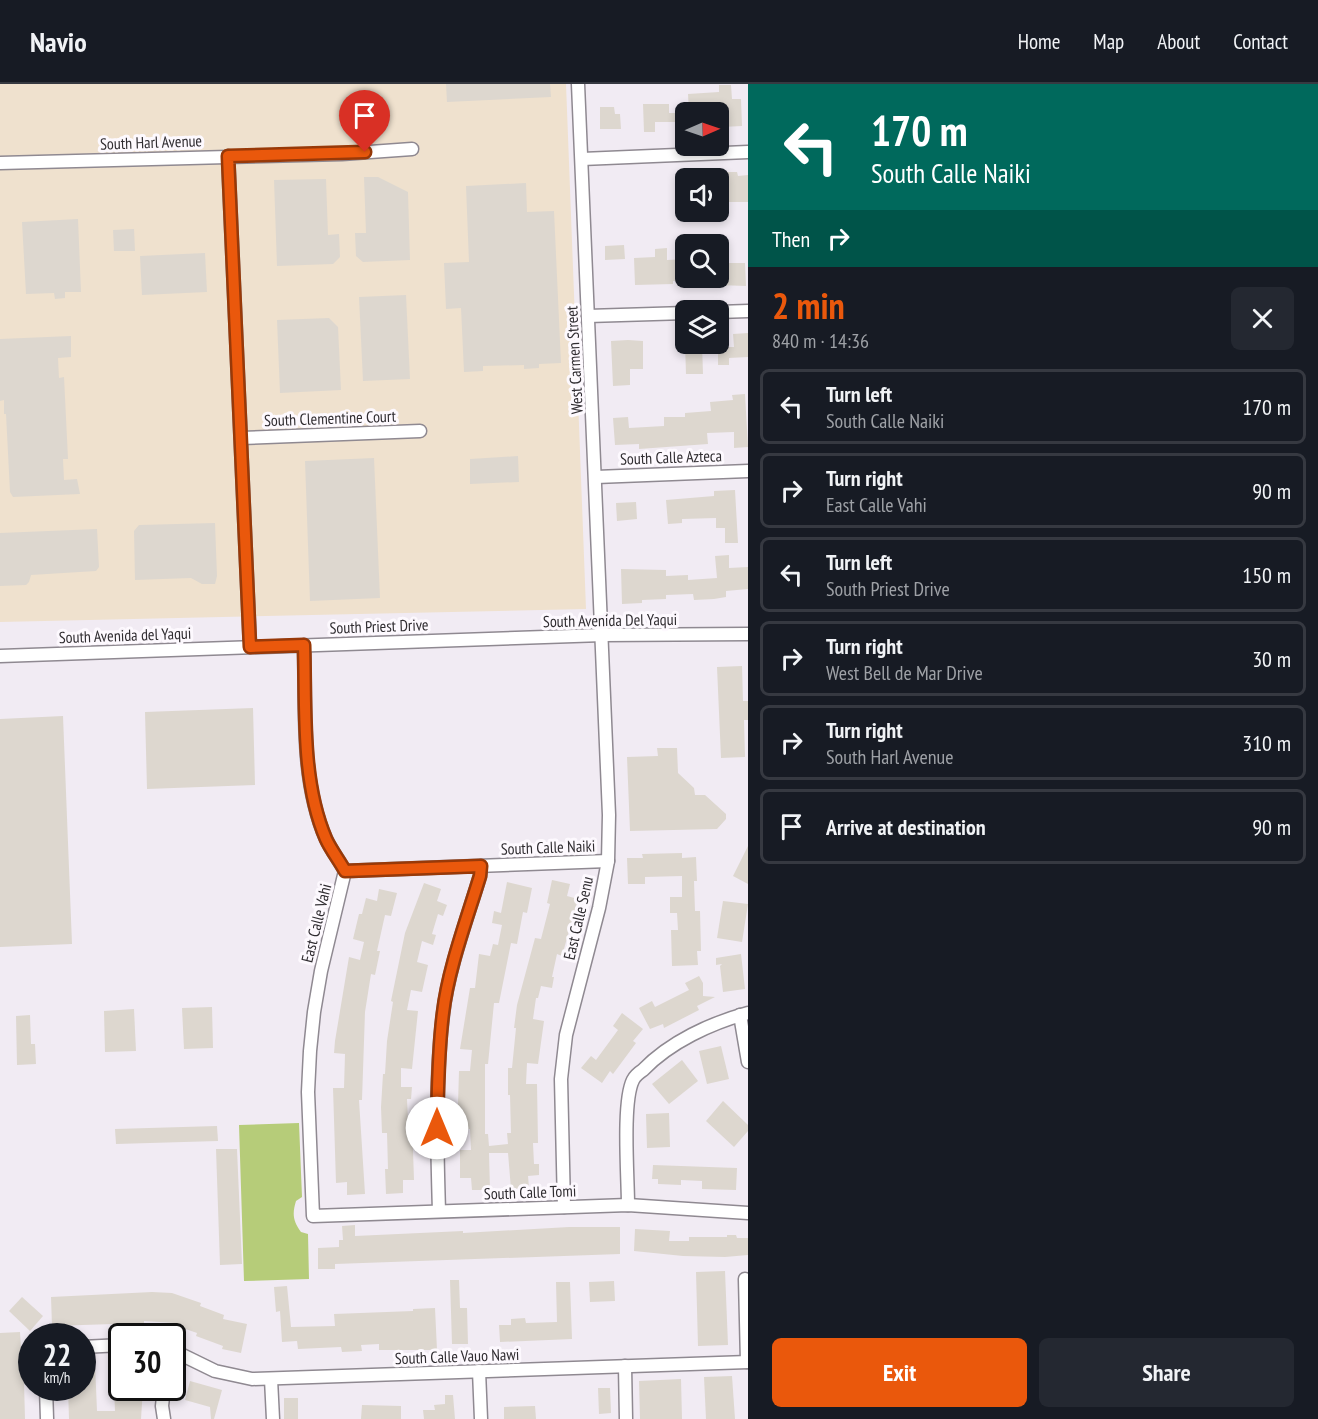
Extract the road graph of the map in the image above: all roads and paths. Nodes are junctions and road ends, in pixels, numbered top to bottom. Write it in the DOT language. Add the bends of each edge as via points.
graph roads {
  1 [pos="578,84"];
  2 [pos="412,150"];
  3 [pos="748,152"];
  4 [pos="228,156"];
  5 [pos="582,159"];
  6 [pos="0,163"];
  7 [pos="748,311"];
  8 [pos="729,312"];
  9 [pos="675,313"];
  10 [pos="588,316"];
  11 [pos="420,431"];
  12 [pos="241,438"];
  13 [pos="748,471"];
  14 [pos="596,477"];
  15 [pos="748,634"];
  16 [pos="603,635"];
  17 [pos="472,640"];
  18 [pos="304,645"];
  19 [pos="250,647"];
  20 [pos="0,656"];
  21 [pos="608,861"];
  22 [pos="481,866"];
  23 [pos="345,871"];
  24 [pos="744,1014"];
  25 [pos="748,1062"];
  26 [pos="628,1205"];
  27 [pos="564,1207"];
  28 [pos="439,1211"];
  29 [pos="748,1213"];
  30 [pos="314,1216"];
  31 [pos="745,1279"];
  32 [pos="186,1356"];
  33 [pos="748,1362"];
  34 [pos="625,1366"];
  35 [pos="479,1371"];
  36 [pos="271,1379"];
  37 [pos="46,1401"];
  38 [pos="163,1401"];
  39 [pos="47,1419"];
  40 [pos="164,1419"];
  41 [pos="273,1419"];
  42 [pos="481,1419"];
  43 [pos="626,1419"];
  1 -- 5 [label="street, West Carmen Street"];
  2 -- 4 [label="street, South Harl Avenue"];
  3 -- 5 [label="street"];
  4 -- 6 [label="street, South Harl Avenue"];
  4 -- 12 [label="street"];
  5 -- 10 [label="street, West Carmen Street"];
  7 -- 8 [label="street"];
  9 -- 10 [label="street"];
  10 -- 14 [label="street, West Carmen Street"];
  11 -- 12 [label="street, South Clementine Court"];
  12 -- 19 [label="street"];
  13 -- 14 [label="street, South Calle Azteca"];
  14 -- 16 [label="street, West Carmen Street"];
  15 -- 16 [label="street, South Avenida Del Yaqui"];
  16 -- 17 [label="street, South Avenida Del Yaqui"];
  16 -- 21 [label="street, East Calle Senu"];
  17 -- 18 [label="street, South Priest Drive"];
  18 -- 19 [label="street, South Priest Drive"];
  18 -- 23 [label="street, East Calle Vahi" via="309,779 315,811"];
  19 -- 20 [label="street, South Avenida del Yaqui"];
  21 -- 22 [label="street, South Calle Naiki"];
  21 -- 27 [label="street, East Calle Senu" via="566,1035 561,1079"];
  22 -- 23 [label="street, South Calle Naiki"];
  22 -- 28 [label="street" via="443,1012 438,1082"];
  23 -- 30 [label="street, East Calle Vahi" via="314,1012 308,1092"];
  24 -- 25 [label="street"];
  24 -- 26 [label="street" via="662,1052 633,1079 627,1109"];
  26 -- 27 [label="street, South Calle Tomi"];
  26 -- 29 [label="street, South Calle Tomi"];
  27 -- 28 [label="street, South Calle Tomi"];
  28 -- 30 [label="street, South Calle Tomi"];
  31 -- 33 [label="street"];
  32 -- 36 [label="street, South Calle Vauo Nawi" via="215,1371"];
  33 -- 34 [label="street, South Calle Vauo Nawi"];
  34 -- 35 [label="street, South Calle Vauo Nawi"];
  34 -- 43 [label="street"];
  35 -- 36 [label="street, South Calle Vauo Nawi"];
  35 -- 42 [label="street"];
  36 -- 41 [label="street"];
  37 -- 39 [label="street"];
  38 -- 40 [label="street"];
}
